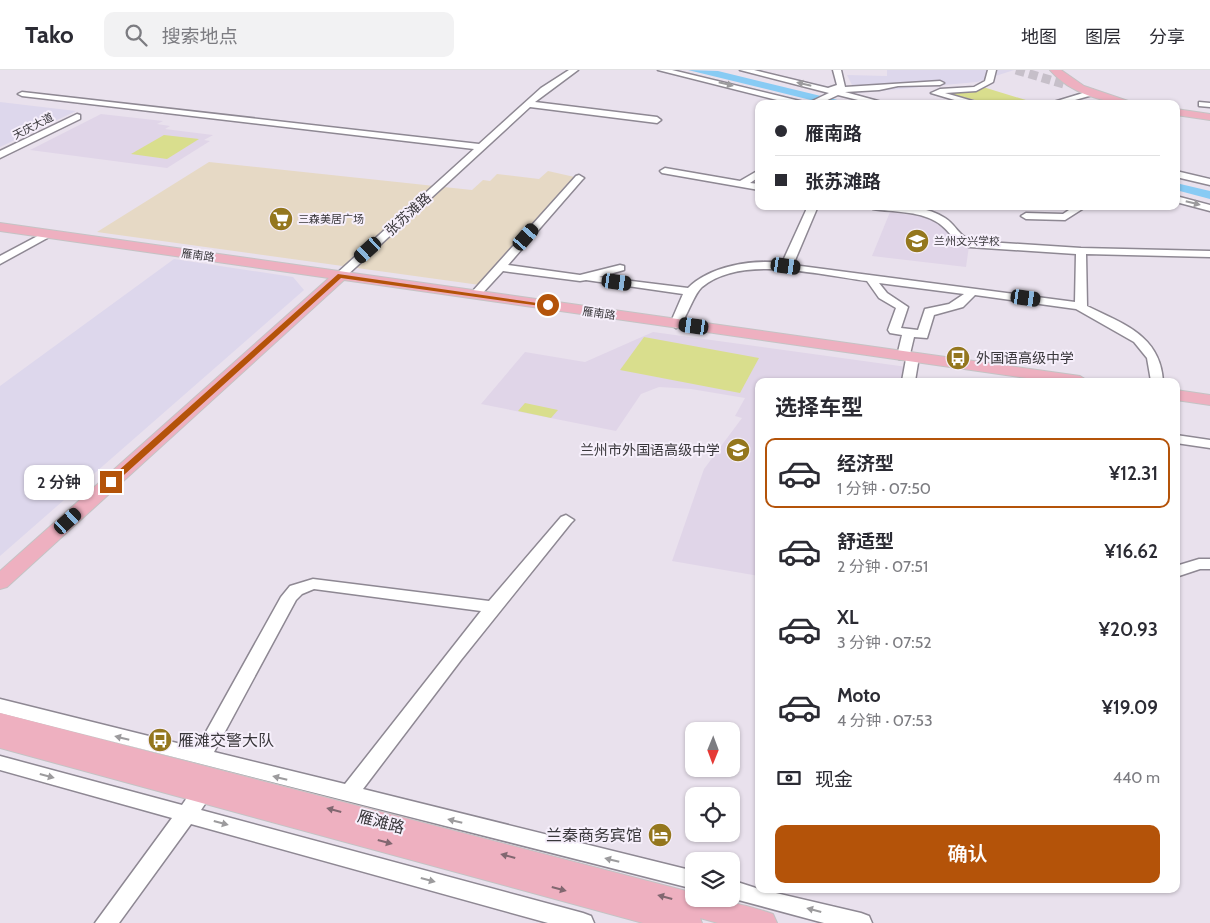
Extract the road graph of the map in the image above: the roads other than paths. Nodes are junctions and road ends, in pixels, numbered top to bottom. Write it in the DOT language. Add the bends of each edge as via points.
graph roads {
  1 [pos="574,70"];
  2 [pos="662,70"];
  3 [pos="744,70"];
  4 [pos="837,70"];
  5 [pos="992,70"];
  6 [pos="1055,70"];
  7 [pos="940,83"];
  8 [pos="1093,92"];
  9 [pos="830,93"];
  10 [pos="840,93"];
  11 [pos="22,94"];
  12 [pos="787,100"];
  13 [pos="819,100"];
  14 [pos="869,100"];
  15 [pos="963,100"];
  16 [pos="1065,100"];
  17 [pos="1118,100"];
  18 [pos="528,104"];
  19 [pos="1180,113"];
  20 [pos="77,116"];
  21 [pos="1210,118"];
  22 [pos="657,120"];
  23 [pos="482,147"];
  24 [pos="0,155"];
  25 [pos="665,171"];
  26 [pos="755,175"];
  27 [pos="1180,175"];
  28 [pos="579,178"];
  29 [pos="1210,182"];
  30 [pos="741,184"];
  31 [pos="755,186"];
  32 [pos="1180,200"];
  33 [pos="1210,208"];
  34 [pos="811,210"];
  35 [pos="897,210"];
  36 [pos="1076,210"];
  37 [pos="1026,216"];
  38 [pos="0,227"];
  39 [pos="42,233"];
  40 [pos="1081,251"];
  41 [pos="0,254"];
  42 [pos="1210,254"];
  43 [pos="0,261"];
  44 [pos="786,266"];
  45 [pos="500,267"];
  46 [pos="620,268"];
  47 [pos="340,276"];
  48 [pos="580,278"];
  49 [pos="872,278"];
  50 [pos="972,291"];
  51 [pos="691,292"];
  52 [pos="475,295"];
  53 [pos="1081,306"];
  54 [pos="676,324"];
  55 [pos="909,333"];
  56 [pos="908,357"];
  57 [pos="908,378"];
  58 [pos="1058,378"];
  59 [pos="1157,378"];
  60 [pos="1180,396"];
  61 [pos="1210,400"];
  62 [pos="1180,440"];
  63 [pos="1210,444"];
  64 [pos="566,520"];
  65 [pos="1210,564"];
  66 [pos="1180,571"];
  67 [pos="0,582"];
  68 [pos="494,607"];
  69 [pos="0,706"];
  70 [pos="0,722"];
  71 [pos="0,738"];
  72 [pos="0,763"];
  73 [pos="205,776"];
  74 [pos="348,795"];
  75 [pos="185,814"];
  76 [pos="508,875"];
  77 [pos="685,878"];
  78 [pos="740,891"];
  79 [pos="499,900"];
  80 [pos="547,918"];
  81 [pos="106,923"];
  82 [pos="583,923"];
  83 [pos="688,923"];
  84 [pos="763,923"];
  85 [pos="861,923"];
  1 -- 18 [label="street, 张苏滩路"];
  2 -- 12 [label="street, one-way"];
  9 -- 3 [label="street, one-way"];
  4 -- 9 [label="street" via="841,86"];
  5 -- 15 [label="street" via="989,82 976,89 935,93"];
  6 -- 8 [label="main road" via="1066,80"];
  7 -- 10 [label="street" via="848,88"];
  8 -- 16 [label="street"];
  8 -- 17 [label="main road"];
  9 -- 10 [label="street"];
  9 -- 13 [label="street"];
  10 -- 14 [label="street"];
  11 -- 23 [label="street"];
  18 -- 22 [label="street"];
  18 -- 23 [label="street, 张苏滩路"];
  19 -- 21 [label="main road"];
  20 -- 24 [label="street, 天庆大道"];
  23 -- 47 [label="street, 张苏滩路"];
  25 -- 30 [label="street"];
  26 -- 30 [label="street"];
  27 -- 29 [label="street"];
  28 -- 45 [label="street"];
  30 -- 31 [label="street"];
  32 -- 33 [label="street, one-way"];
  34 -- 44 [label="street"];
  35 -- 40 [label="street" via="932,216 944,223 956,238 969,244"];
  36 -- 37 [label="street" via="1065,217"];
  38 -- 39 [label="main road, 雁南路"];
  39 -- 41 [label="street"];
  39 -- 43 [label="street"];
  39 -- 47 [label="main road, 雁南路"];
  40 -- 42 [label="street"];
  40 -- 53 [label="street"];
  44 -- 49 [label="street"];
  44 -- 51 [label="street" via="754,266 727,272 706,279"];
  45 -- 48 [label="street"];
  45 -- 52 [label="street"];
  46 -- 48 [label="street"];
  47 -- 52 [label="main road, 雁南路"];
  47 -- 67 [label="main road, 张苏滩路"];
  48 -- 51 [label="street"];
  49 -- 50 [label="street"];
  49 -- 55 [label="street" via="874,288 902,308 894,330"];
  50 -- 53 [label="street"];
  50 -- 55 [label="street" via="959,305 929,312 923,335"];
  51 -- 54 [label="street"];
  52 -- 54 [label="main road, 雁南路"];
  53 -- 59 [label="street" via="1145,345 1153,356"];
  54 -- 56 [label="main road, 雁南路"];
  55 -- 56 [label="street"];
  56 -- 57 [label="street"];
  56 -- 58 [label="main road, 雁南路"];
  60 -- 61 [label="main road"];
  62 -- 63 [label="street"];
  64 -- 68 [label="street"];
  65 -- 66 [label="street"];
  68 -- 73 [label="street" via="312,584 296,590 289,597"];
  68 -- 74 [label="street"];
  73 -- 69 [label="street, 雁滩路, one-way"];
  70 -- 73 [label="main road, 雁滩路"];
  71 -- 73 [label="main road, 雁滩路"];
  72 -- 75 [label="street, one-way"];
  74 -- 73 [label="street, 雁滩路, one-way"];
  73 -- 75 [label="street"];
  73 -- 76 [label="main road, 雁滩路, one-way"];
  84 -- 73 [label="main road, 雁滩路, one-way"];
  77 -- 74 [label="street, 雁滩路, one-way"];
  75 -- 79 [label="street, one-way"];
  75 -- 81 [label="street"];
  76 -- 79 [label="street"];
  76 -- 83 [label="main road, 雁滩路, one-way"];
  85 -- 78 [label="street, one-way"];
  79 -- 80 [label="street"];
  80 -- 82 [label="street"];
}
